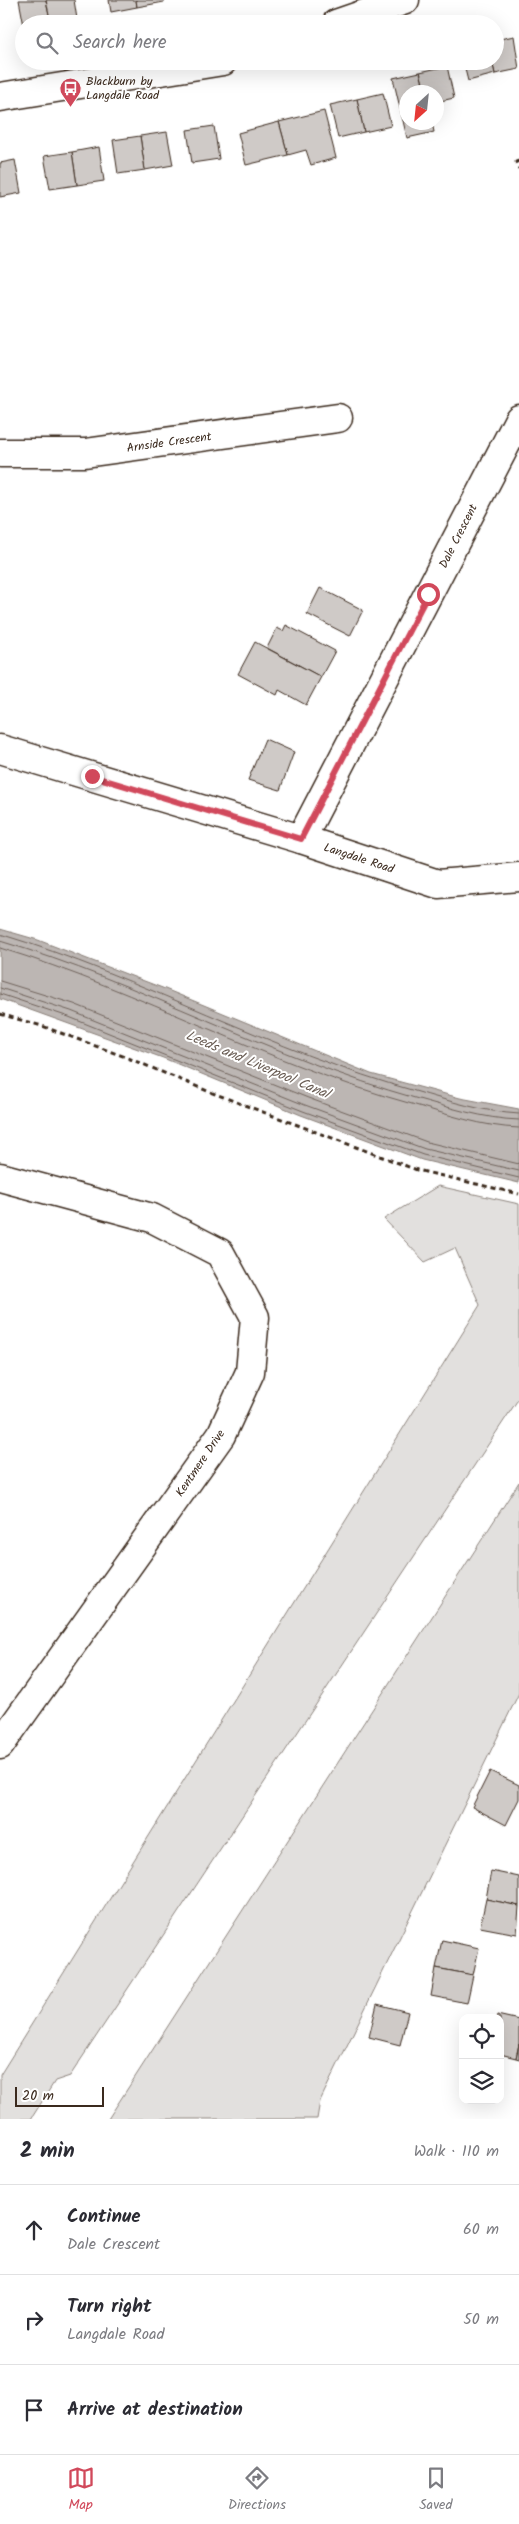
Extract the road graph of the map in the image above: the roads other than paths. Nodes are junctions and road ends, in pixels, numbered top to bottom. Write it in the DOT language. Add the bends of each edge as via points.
graph roads {
  1 [pos="405,0"];
  2 [pos="362,15"];
  3 [pos="167,70"];
  4 [pos="0,97"];
  5 [pos="338,418"];
  6 [pos="519,419"];
  7 [pos="0,453"];
  8 [pos="0,750"];
  9 [pos="301,839"];
  10 [pos="519,877"];
  11 [pos="0,1177"];
  12 [pos="8,1716"];
  13 [pos="0,1745"];
  1 -- 2 [label="street"];
  3 -- 4 [label="street"];
  5 -- 7 [label="street, Arnside Crescent" via="85,454"];
  6 -- 9 [label="street, Dale Crescent"];
  8 -- 9 [label="street, Langdale Road"];
  9 -- 10 [label="street, Langdale Road" via="438,884"];
  11 -- 12 [label="street, Kentmere Drive" via="152,1218 220,1253 255,1317 250,1372 221,1435"];
  12 -- 13 [label="street, Kentmere Drive"];
}
